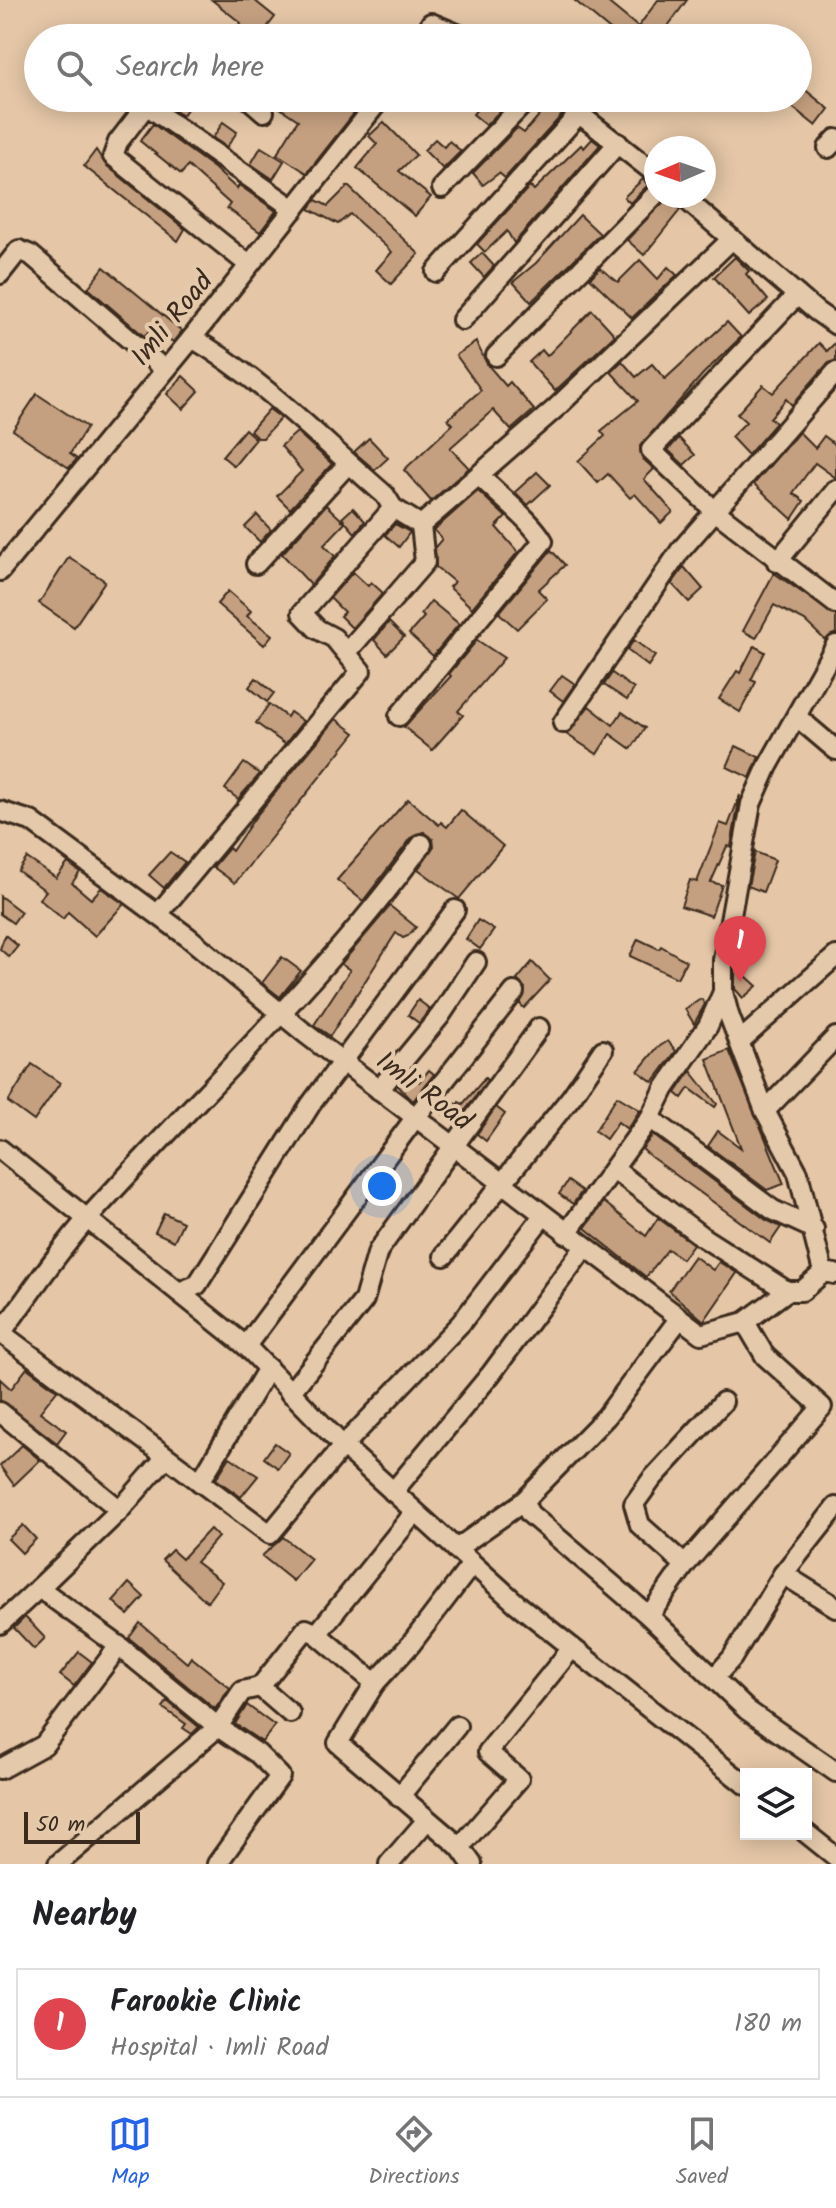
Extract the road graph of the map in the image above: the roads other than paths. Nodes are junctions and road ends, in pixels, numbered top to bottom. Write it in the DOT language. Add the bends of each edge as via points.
graph roads {
  1 [pos="141,112"];
  2 [pos="163,112"];
  3 [pos="370,112"];
  4 [pos="515,112"];
  5 [pos="576,112"];
  6 [pos="579,114"];
  7 [pos="618,143"];
  8 [pos="644,164"];
  9 [pos="442,188"];
  10 [pos="644,206"];
  11 [pos="696,208"];
  12 [pos="294,209"];
  13 [pos="732,239"];
  14 [pos="249,265"];
  15 [pos="436,272"];
  16 [pos="0,274"];
  17 [pos="797,295"];
  18 [pos="462,320"];
  19 [pos="836,325"];
  20 [pos="192,338"];
  21 [pos="496,356"];
  22 [pos="165,370"];
  23 [pos="836,372"];
  24 [pos="348,464"];
  25 [pos="480,476"];
  26 [pos="836,490"];
  27 [pos="393,508"];
  28 [pos="715,511"];
  29 [pos="421,525"];
  30 [pos="777,562"];
  31 [pos="256,564"];
  32 [pos="0,571"];
  33 [pos="836,604"];
  34 [pos="836,645"];
  35 [pos="347,652"];
  36 [pos="399,716"];
  37 [pos="797,717"];
  38 [pos="563,723"];
  39 [pos="836,750"];
  40 [pos="0,811"];
  41 [pos="422,844"];
  42 [pos="455,910"];
  43 [pos="158,914"];
  44 [pos="836,956"];
  45 [pos="476,962"];
  46 [pos="514,992"];
  47 [pos="723,992"];
  48 [pos="282,1014"];
  49 [pos="539,1028"];
  50 [pos="836,1037"];
  51 [pos="739,1042"];
  52 [pos="603,1050"];
  53 [pos="341,1061"];
  54 [pos="379,1090"];
  55 [pos="765,1111"];
  56 [pos="415,1118"];
  57 [pos="650,1118"];
  58 [pos="453,1147"];
  59 [pos="0,1149"];
  60 [pos="615,1170"];
  61 [pos="501,1184"];
  62 [pos="543,1216"];
  63 [pos="87,1219"];
  64 [pos="814,1229"];
  65 [pos="566,1234"];
  66 [pos="584,1248"];
  67 [pos="444,1256"];
  68 [pos="830,1273"];
  69 [pos="787,1291"];
  70 [pos="179,1292"];
  71 [pos="679,1319"];
  72 [pos="745,1322"];
  73 [pos="0,1333"];
  74 [pos="246,1346"];
  75 [pos="268,1368"];
  76 [pos="290,1392"];
  77 [pos="723,1402"];
  78 [pos="0,1412"];
  79 [pos="343,1446"];
  80 [pos="166,1457"];
  81 [pos="200,1482"];
  82 [pos="393,1492"];
  83 [pos="523,1502"];
  84 [pos="836,1507"];
  85 [pos="120,1510"];
  86 [pos="415,1512"];
  87 [pos="456,1549"];
  88 [pos="472,1564"];
  89 [pos="685,1565"];
  90 [pos="783,1574"];
  91 [pos="39,1588"];
  92 [pos="836,1607"];
  93 [pos="649,1616"];
  94 [pos="0,1624"];
  95 [pos="317,1634"];
  96 [pos="119,1646"];
  97 [pos="572,1648"];
  98 [pos="715,1677"];
  99 [pos="375,1683"];
  100 [pos="260,1687"];
  101 [pos="290,1713"];
  102 [pos="457,1726"];
  103 [pos="218,1727"];
  104 [pos="0,1769"];
  105 [pos="836,1772"];
  106 [pos="740,1780"];
  107 [pos="399,1797"];
  108 [pos="427,1820"];
  109 [pos="812,1838"];
  110 [pos="460,1847"];
  111 [pos="836,1857"];
  112 [pos="58,1864"];
  113 [pos="217,1864"];
  114 [pos="389,1864"];
  115 [pos="472,1864"];
  1 -- 14 [label="street" via="113,156"];
  2 -- 12 [label="street"];
  3 -- 12 [label="street, Imli Road"];
  4 -- 9 [label="street"];
  5 -- 6 [label="street"];
  6 -- 7 [label="street"];
  6 -- 15 [label="street"];
  7 -- 8 [label="street"];
  7 -- 18 [label="street"];
  10 -- 21 [label="street"];
  11 -- 13 [label="street"];
  12 -- 14 [label="street, Imli Road"];
  13 -- 17 [label="street"];
  13 -- 25 [label="street"];
  14 -- 20 [label="street, Imli Road"];
  16 -- 22 [label="street" via="19,250 31,255"];
  17 -- 19 [label="street"];
  17 -- 28 [label="street" via="651,450"];
  20 -- 22 [label="street, Imli Road"];
  20 -- 24 [label="street" via="282,402"];
  22 -- 32 [label="street, Imli Road"];
  23 -- 28 [label="street"];
  24 -- 27 [label="street"];
  24 -- 31 [label="street"];
  25 -- 29 [label="street"];
  25 -- 36 [label="street" via="536,528 543,541"];
  26 -- 30 [label="street"];
  27 -- 29 [label="street"];
  27 -- 35 [label="street" via="302,613"];
  28 -- 30 [label="street"];
  28 -- 38 [label="street" via="680,551"];
  29 -- 35 [label="street" via="425,562"];
  30 -- 33 [label="street"];
  34 -- 37 [label="street, Imli Road"];
  35 -- 43 [label="street" via="361,671 353,683"];
  37 -- 39 [label="street"];
  37 -- 47 [label="street, Imli Road" via="751,804 731,898"];
  40 -- 43 [label="street, Imli Road" via="31,821"];
  41 -- 48 [label="street"];
  42 -- 53 [label="street"];
  43 -- 48 [label="street, Imli Road"];
  44 -- 51 [label="street"];
  45 -- 54 [label="street"];
  46 -- 56 [label="street"];
  47 -- 51 [label="street, Imli Road"];
  47 -- 57 [label="street" via="708,1026"];
  48 -- 53 [label="street, Imli Road"];
  48 -- 63 [label="street"];
  49 -- 58 [label="street"];
  50 -- 55 [label="street"];
  51 -- 55 [label="street, Imli Road"];
  52 -- 61 [label="street"];
  53 -- 54 [label="street, Imli Road"];
  53 -- 70 [label="street" via="197,1285"];
  54 -- 56 [label="street, Imli Road"];
  55 -- 64 [label="street, Imli Road" via="798,1173"];
  56 -- 58 [label="street, Imli Road"];
  56 -- 74 [label="street"];
  57 -- 60 [label="street"];
  57 -- 64 [label="street" via="773,1210"];
  58 -- 61 [label="street, Imli Road"];
  58 -- 76 [label="street" via="378,1251 364,1300"];
  59 -- 63 [label="street"];
  60 -- 65 [label="street"];
  60 -- 69 [label="street" via="704,1238"];
  61 -- 62 [label="street, Imli Road"];
  61 -- 67 [label="street"];
  62 -- 65 [label="street, Imli Road"];
  62 -- 79 [label="street" via="461,1323"];
  63 -- 70 [label="street"];
  63 -- 73 [label="street"];
  64 -- 68 [label="street, Imli Road"];
  65 -- 66 [label="street, Imli Road"];
  66 -- 71 [label="street, Imli Road"];
  66 -- 82 [label="street" via="491,1374"];
  68 -- 69 [label="street, Imli Road" via="802,1291"];
  69 -- 72 [label="street, Imli Road"];
  70 -- 74 [label="street"];
  71 -- 72 [label="street, Imli Road" via="701,1334"];
  71 -- 83 [label="street" via="606,1417"];
  72 -- 89 [label="street" via="765,1356 822,1407"];
  73 -- 80 [label="street"];
  74 -- 75 [label="street"];
  75 -- 76 [label="street"];
  75 -- 81 [label="street"];
  76 -- 79 [label="street"];
  77 -- 89 [label="street" via="634,1504 640,1525"];
  78 -- 85 [label="street"];
  79 -- 81 [label="street" via="270,1534"];
  79 -- 82 [label="street"];
  80 -- 81 [label="street"];
  80 -- 85 [label="street"];
  82 -- 86 [label="street"];
  83 -- 87 [label="street"];
  83 -- 93 [label="street" via="530,1514"];
  84 -- 90 [label="street"];
  85 -- 91 [label="street"];
  86 -- 87 [label="street"];
  86 -- 95 [label="street"];
  87 -- 88 [label="street"];
  88 -- 97 [label="street"];
  88 -- 99 [label="street"];
  89 -- 93 [label="street"];
  90 -- 92 [label="street"];
  90 -- 98 [label="street"];
  91 -- 94 [label="street"];
  91 -- 96 [label="street"];
  93 -- 98 [label="street"];
  95 -- 99 [label="street"];
  95 -- 100 [label="street" via="306,1629"];
  96 -- 103 [label="street"];
  96 -- 104 [label="street" via="44,1745"];
  97 -- 106 [label="street"];
  97 -- 110 [label="street" via="488,1752 519,1779"];
  98 -- 105 [label="street" via="747,1710"];
  99 -- 107 [label="street" via="338,1743"];
  100 -- 101 [label="street"];
  100 -- 103 [label="street" via="242,1691"];
  102 -- 107 [label="street"];
  103 -- 112 [label="street"];
  103 -- 113 [label="street" via="280,1776"];
  107 -- 108 [label="street"];
  108 -- 110 [label="street"];
  108 -- 114 [label="street"];
  109 -- 111 [label="street"];
  110 -- 115 [label="street"];
}
